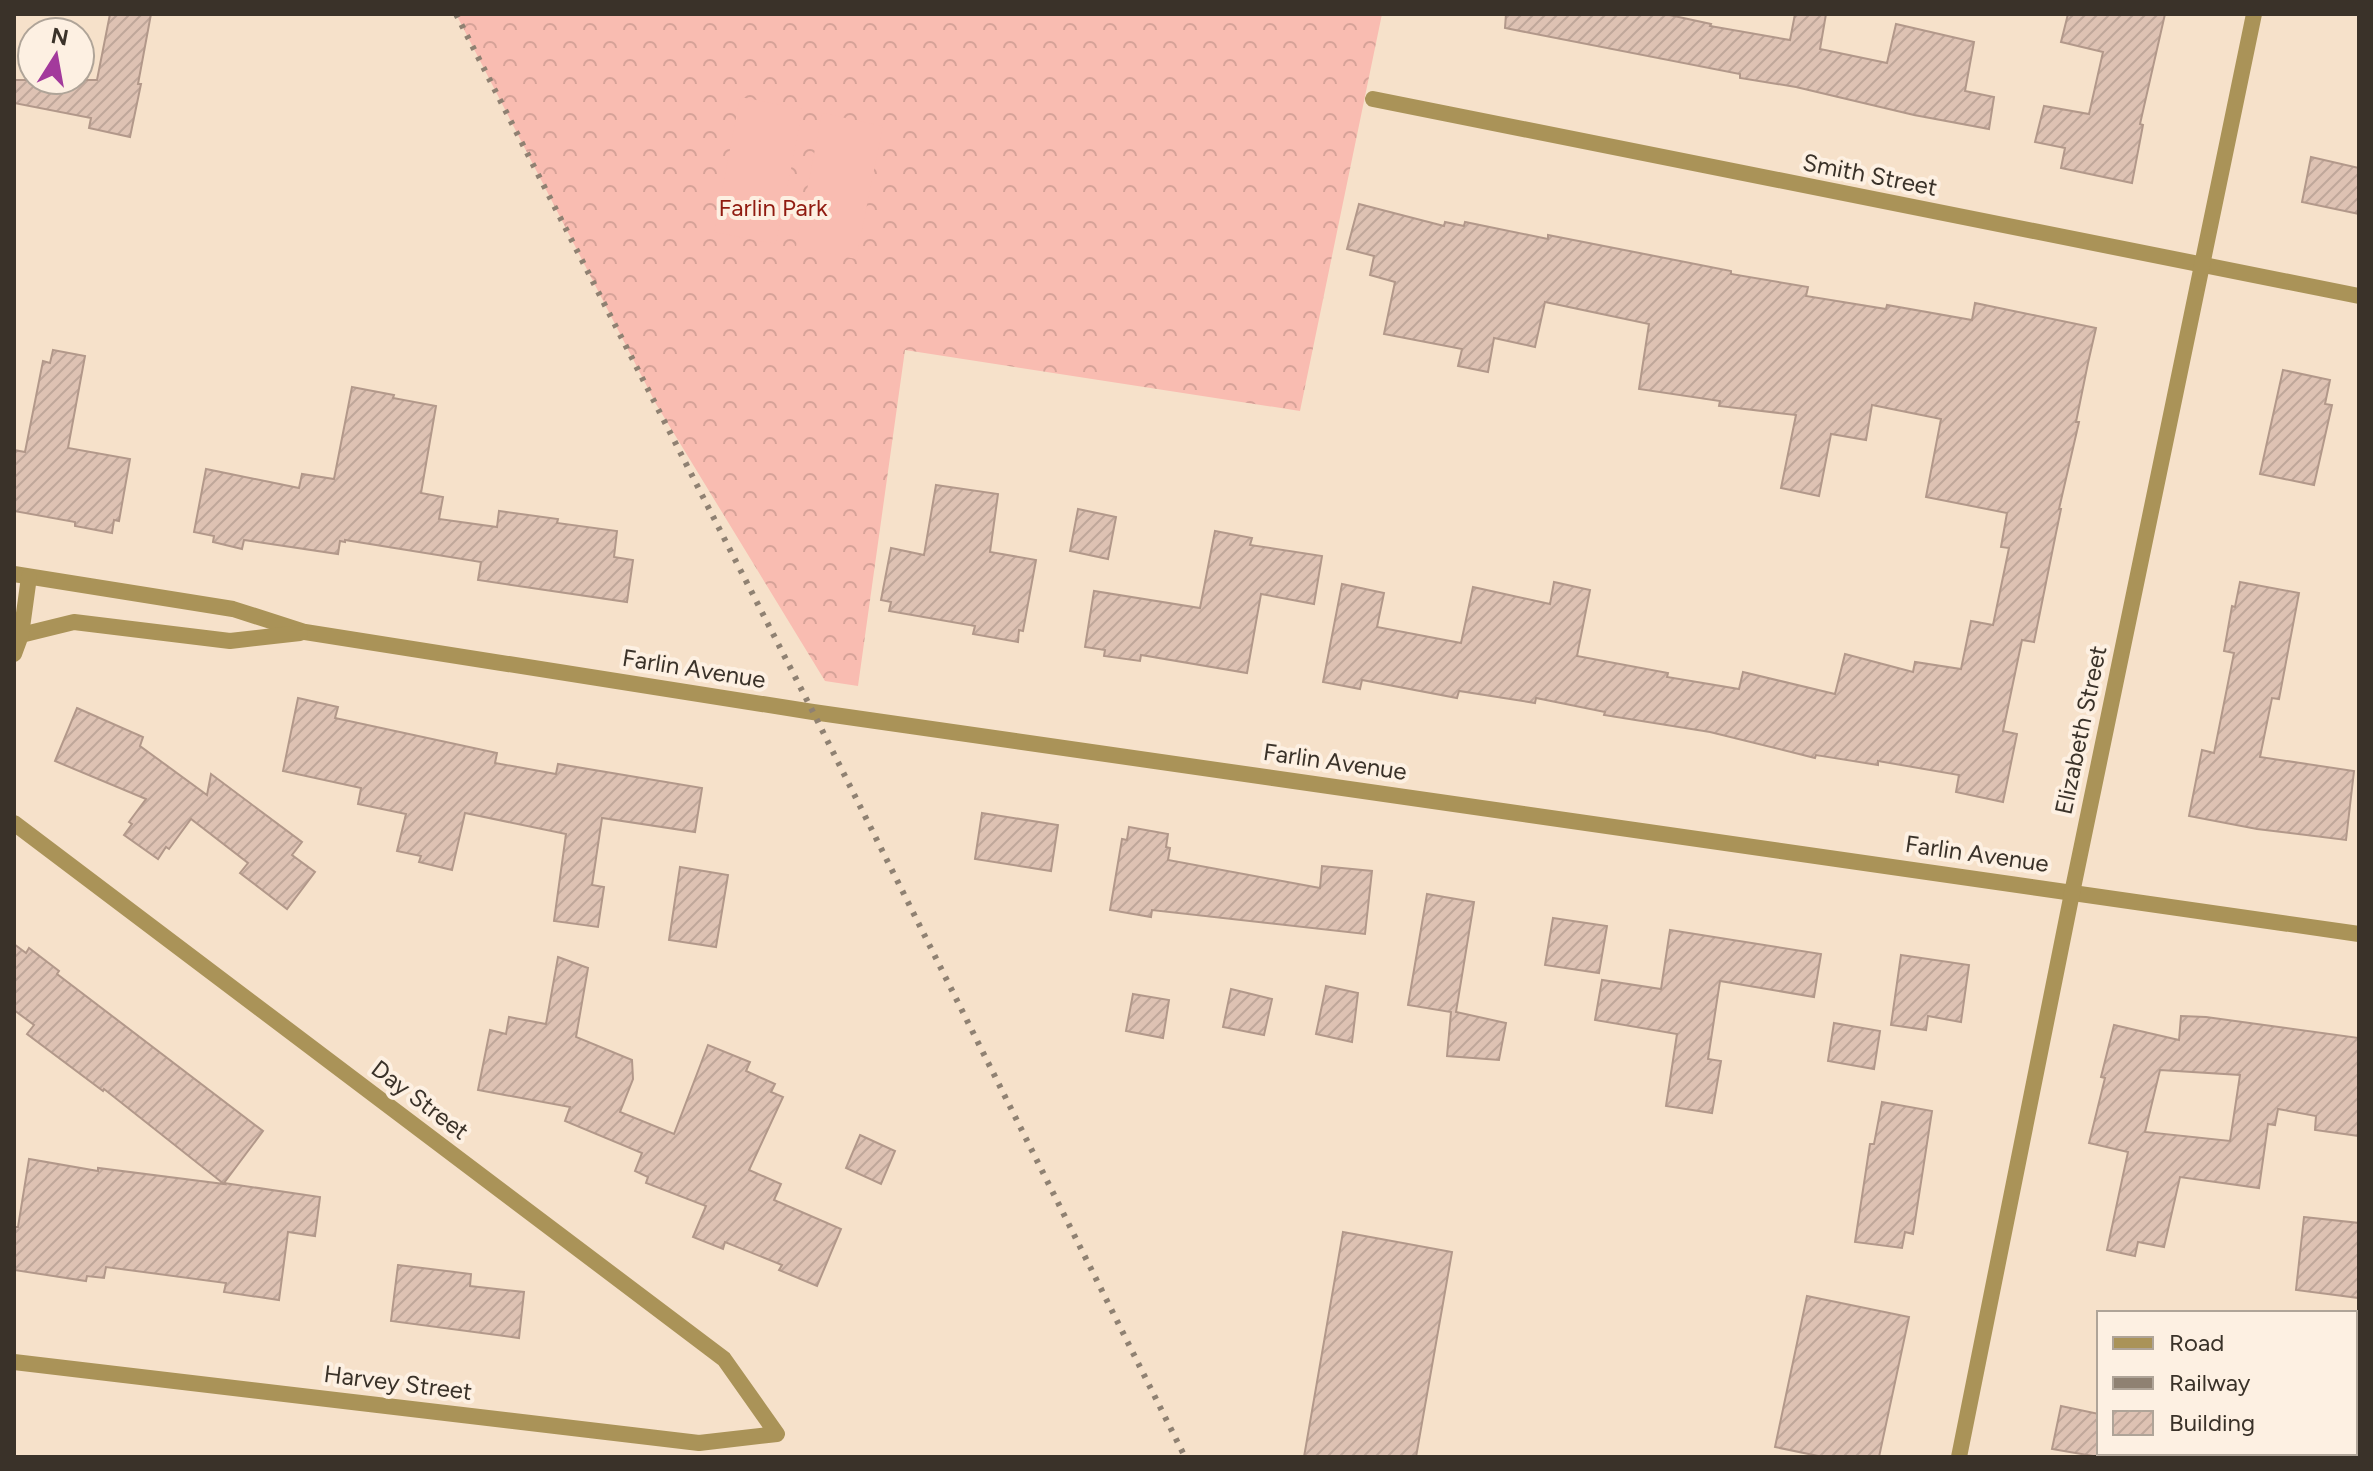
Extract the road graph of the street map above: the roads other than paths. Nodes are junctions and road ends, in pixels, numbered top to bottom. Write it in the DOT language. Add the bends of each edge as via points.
graph roads {
  1 [pos="2254,14"];
  2 [pos="1373,99"];
  3 [pos="2203,266"];
  4 [pos="2359,296"];
  5 [pos="22,576"];
  6 [pos="305,632"];
  7 [pos="21,635"];
  8 [pos="14,654"];
  9 [pos="14,823"];
  10 [pos="2072,893"];
  11 [pos="2359,934"];
  12 [pos="14,1362"];
  13 [pos="777,1434"];
  14 [pos="1959,1457"];
  1 -- 3 [label="street, Elizabeth Street"];
  2 -- 3 [label="street, Smith Street"];
  3 -- 4 [label="street, Smith Street"];
  3 -- 10 [label="street, Elizabeth Street"];
  5 -- 6 [label="street, Farlin Avenue" via="233,609"];
  5 -- 7 [label="street"];
  6 -- 7 [label="street, Farlin Avenue" via="230,641 74,622"];
  6 -- 10 [label="street, Farlin Avenue" via="813,712"];
  7 -- 8 [label="street"];
  9 -- 13 [label="street, Day Street" via="724,1359"];
  10 -- 11 [label="street, Farlin Avenue"];
  10 -- 14 [label="street, Elizabeth Street"];
  12 -- 13 [label="street, Harvey Street" via="699,1443"];
}
